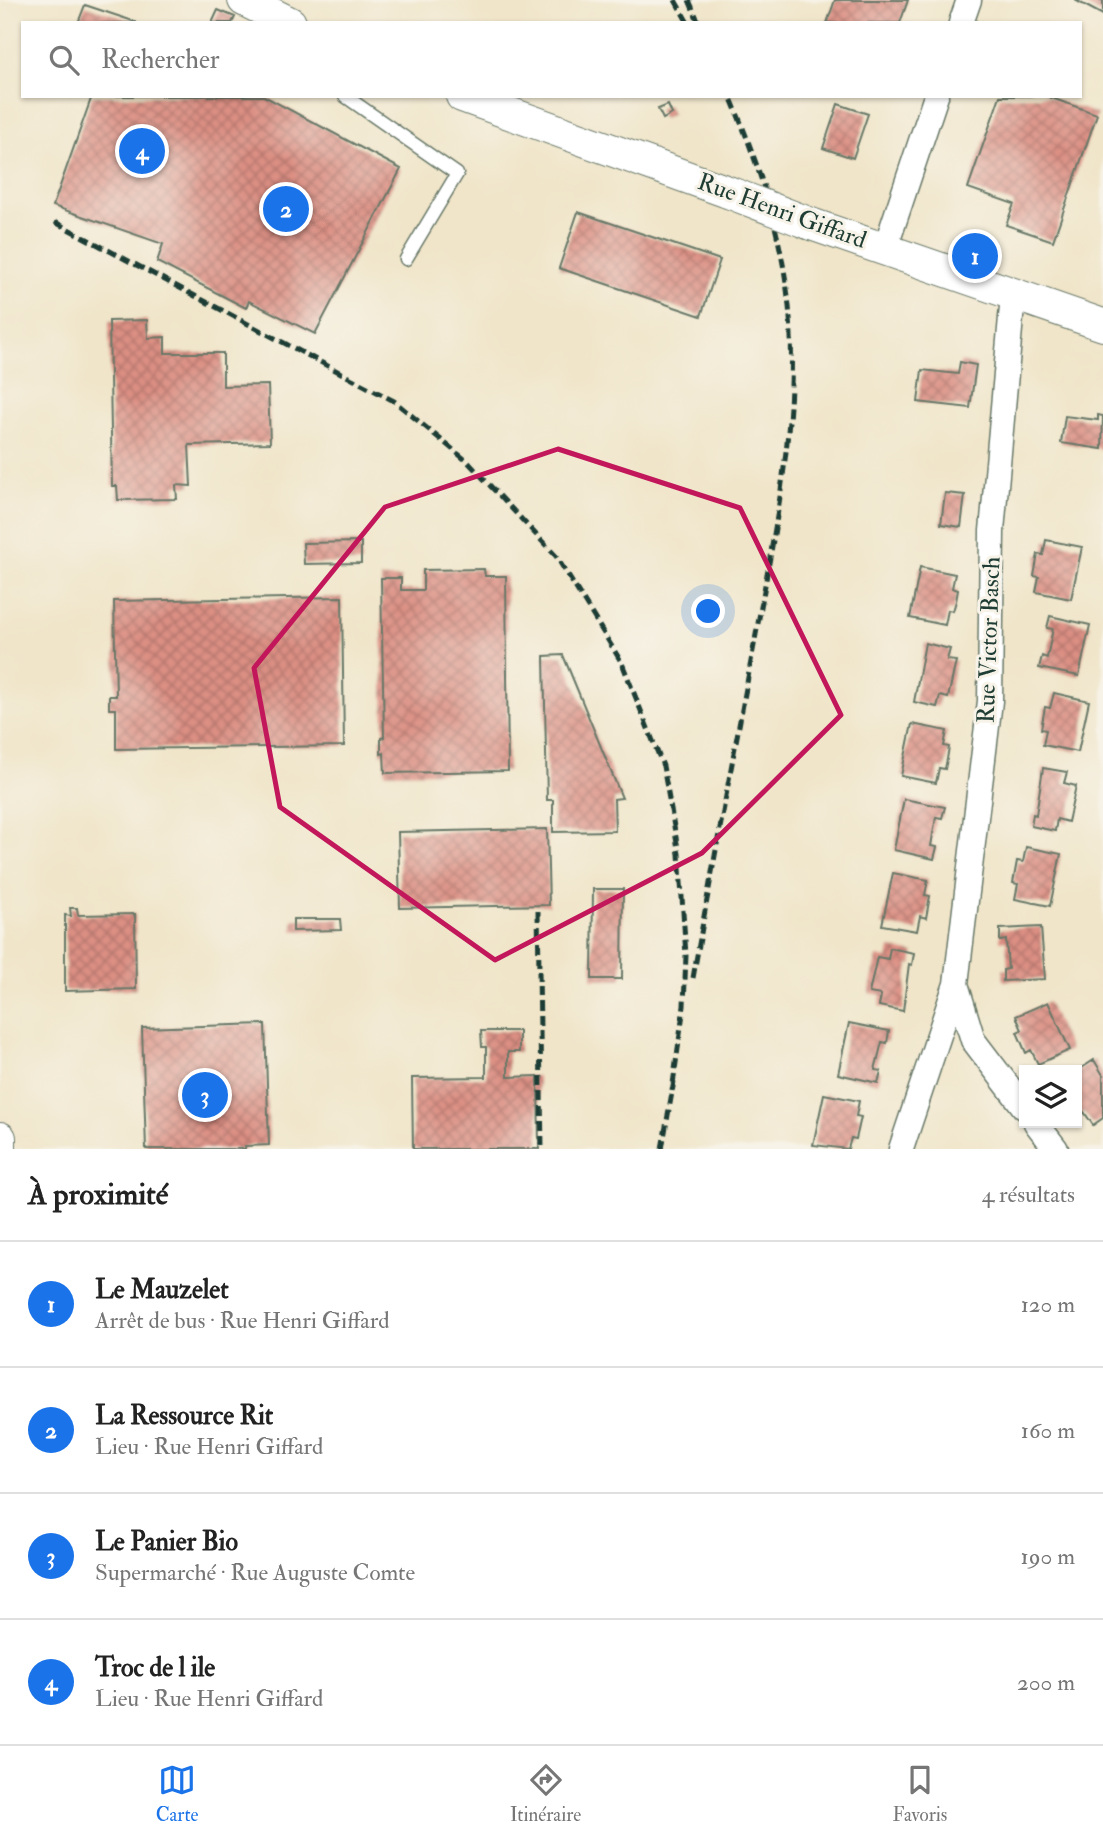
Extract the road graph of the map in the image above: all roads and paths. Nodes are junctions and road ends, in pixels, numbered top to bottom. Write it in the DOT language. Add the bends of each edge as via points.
graph roads {
  1 [pos="244,0"];
  2 [pos="268,0"];
  3 [pos="969,0"];
  4 [pos="286,21"];
  5 [pos="305,21"];
  6 [pos="962,21"];
  7 [pos="348,98"];
  8 [pos="468,98"];
  9 [pos="935,98"];
  10 [pos="885,249"];
  11 [pos="406,259"];
  12 [pos="1013,295"];
  13 [pos="1103,325"];
  14 [pos="956,984"];
  15 [pos="1019,1100"];
  16 [pos="1040,1128"];
  17 [pos="0,1138"];
  18 [pos="0,1149"];
  19 [pos="901,1149"];
  20 [pos="1056,1149"];
  1 -- 4 [label="street"];
  2 -- 5 [label="lane"];
  3 -- 6 [label="street"];
  7 -- 11 [label="lane" via="457,174"];
  8 -- 10 [label="street, Rue Henri Giffard, bridge"];
  9 -- 10 [label="street"];
  10 -- 12 [label="street, Rue Henri Giffard"];
  12 -- 13 [label="street, Rue Henri Giffard"];
  12 -- 14 [label="street, Rue Victor Basch" via="992,531 990,701"];
  14 -- 15 [label="street, Rue Victor Basch" via="973,1040"];
  14 -- 19 [label="street, Rue Victor Basch"];
  16 -- 20 [label="street"];
  17 -- 18 [label="street"];
}
